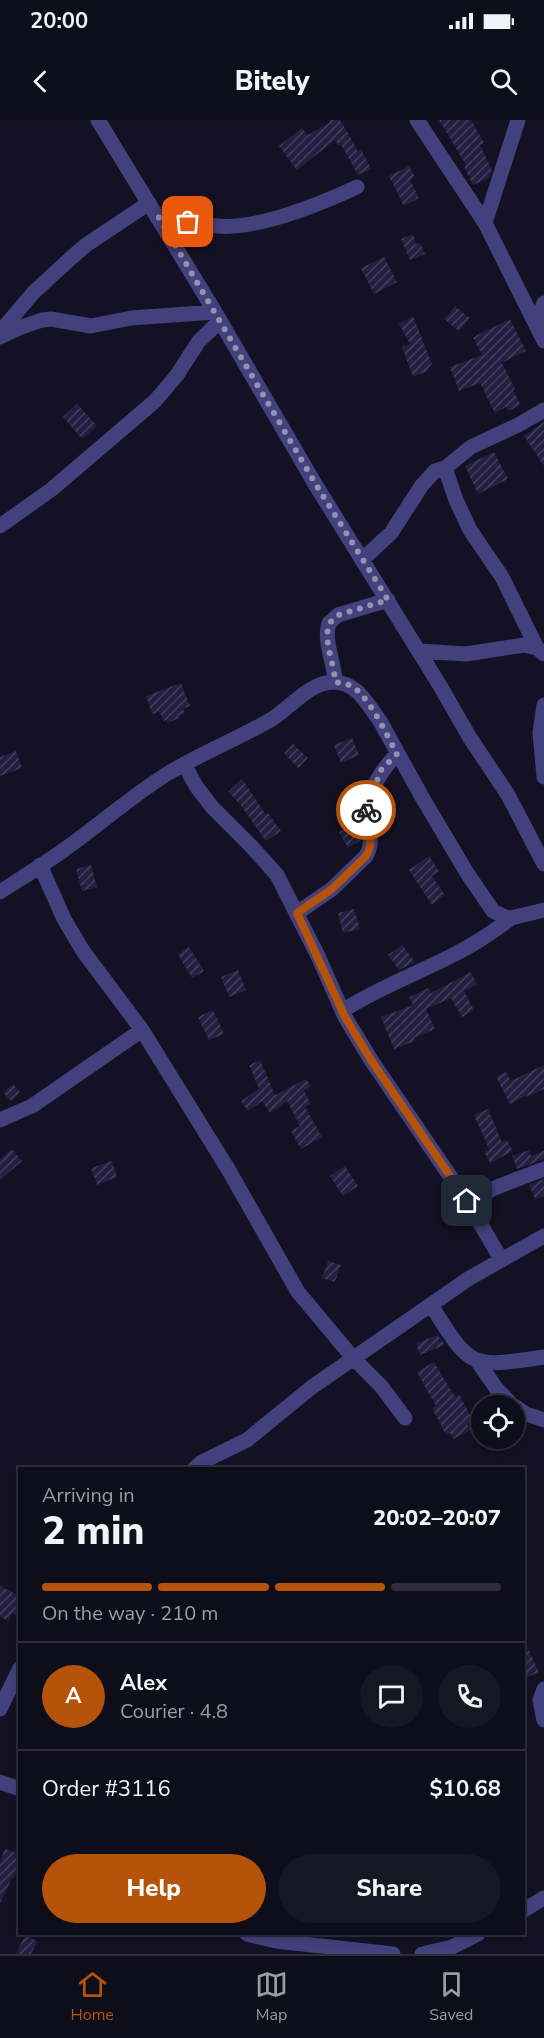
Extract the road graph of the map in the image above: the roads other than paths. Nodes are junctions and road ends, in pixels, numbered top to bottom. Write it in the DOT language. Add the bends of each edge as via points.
graph roads {
  1 [pos="98,120"];
  2 [pos="417,120"];
  3 [pos="518,120"];
  4 [pos="357,187"];
  5 [pos="154,210"];
  6 [pos="485,223"];
  7 [pos="544,303"];
  8 [pos="218,317"];
  9 [pos="0,332"];
  10 [pos="0,337"];
  11 [pos="543,338"];
  12 [pos="544,410"];
  13 [pos="445,468"];
  14 [pos="0,526"];
  15 [pos="363,559"];
  16 [pos="388,600"];
  17 [pos="419,651"];
  18 [pos="541,651"];
  19 [pos="335,682"];
  20 [pos="544,705"];
  21 [pos="397,754"];
  22 [pos="184,764"];
  23 [pos="544,777"];
  24 [pos="544,864"];
  25 [pos="40,865"];
  26 [pos="0,892"];
  27 [pos="544,910"];
  28 [pos="297,913"];
  29 [pos="511,918"];
  30 [pos="342,1011"];
  31 [pos="142,1030"];
  32 [pos="0,1120"];
  33 [pos="544,1169"];
  34 [pos="467,1201"];
  35 [pos="544,1236"];
  36 [pos="501,1259"];
  37 [pos="431,1305"];
  38 [pos="544,1357"];
  39 [pos="354,1359"];
  40 [pos="478,1362"];
  41 [pos="503,1395"];
  42 [pos="525,1413"];
  43 [pos="405,1418"];
  44 [pos="544,1419"];
  45 [pos="196,1467"];
  46 [pos="18,1672"];
  47 [pos="544,1689"];
  48 [pos="0,1709"];
  49 [pos="544,1720"];
  50 [pos="0,1782"];
  51 [pos="18,1788"];
  52 [pos="544,1898"];
  53 [pos="525,1909"];
  54 [pos="251,1935"];
  55 [pos="476,1935"];
  56 [pos="393,1954"];
  57 [pos="422,1954"];
  1 -- 5 [label="street"];
  2 -- 6 [label="street"];
  3 -- 6 [label="street"];
  4 -- 5 [label="street" via="328,200 238,226 217,226"];
  5 -- 8 [label="street"];
  5 -- 9 [label="street" via="86,245 33,293"];
  6 -- 11 [label="street"];
  7 -- 11 [label="street" via="540,314"];
  8 -- 10 [label="street" via="131,318 91,326 51,319"];
  8 -- 14 [label="street" via="155,401 52,489"];
  8 -- 15 [label="street"];
  12 -- 13 [label="street" via="471,447"];
  13 -- 15 [label="street" via="429,477 391,533"];
  13 -- 18 [label="street" via="470,530 502,577"];
  15 -- 16 [label="street"];
  16 -- 17 [label="street"];
  16 -- 19 [label="street" via="338,615 329,623 327,637"];
  17 -- 18 [label="street" via="466,654 524,645"];
  17 -- 24 [label="street" via="508,795"];
  19 -- 21 [label="street" via="356,689"];
  19 -- 22 [label="street" via="316,686 273,718"];
  20 -- 23 [label="street" via="540,733"];
  21 -- 28 [label="street" via="381,770 366,808 371,841 366,856 332,889"];
  21 -- 29 [label="street" via="493,911"];
  22 -- 25 [label="street"];
  22 -- 28 [label="street" via="212,807 277,875"];
  25 -- 26 [label="street"];
  25 -- 31 [label="street" via="83,951"];
  27 -- 29 [label="street"];
  28 -- 30 [label="street"];
  29 -- 30 [label="street" via="460,952"];
  30 -- 34 [label="street"];
  31 -- 32 [label="street" via="32,1106"];
  31 -- 39 [label="street" via="293,1283"];
  33 -- 34 [label="street"];
  34 -- 36 [label="street"];
  35 -- 36 [label="street"];
  36 -- 37 [label="street"];
  37 -- 39 [label="street"];
  37 -- 40 [label="street" via="461,1350"];
  38 -- 40 [label="street"];
  39 -- 43 [label="street"];
  39 -- 45 [label="street" via="247,1440"];
  40 -- 41 [label="street"];
  42 -- 44 [label="street"];
  46 -- 48 [label="street"];
  47 -- 49 [label="street" via="540,1700"];
  50 -- 51 [label="street"];
  52 -- 53 [label="street"];
  54 -- 56 [label="street"];
  55 -- 57 [label="street" via="452,1947"];
}
